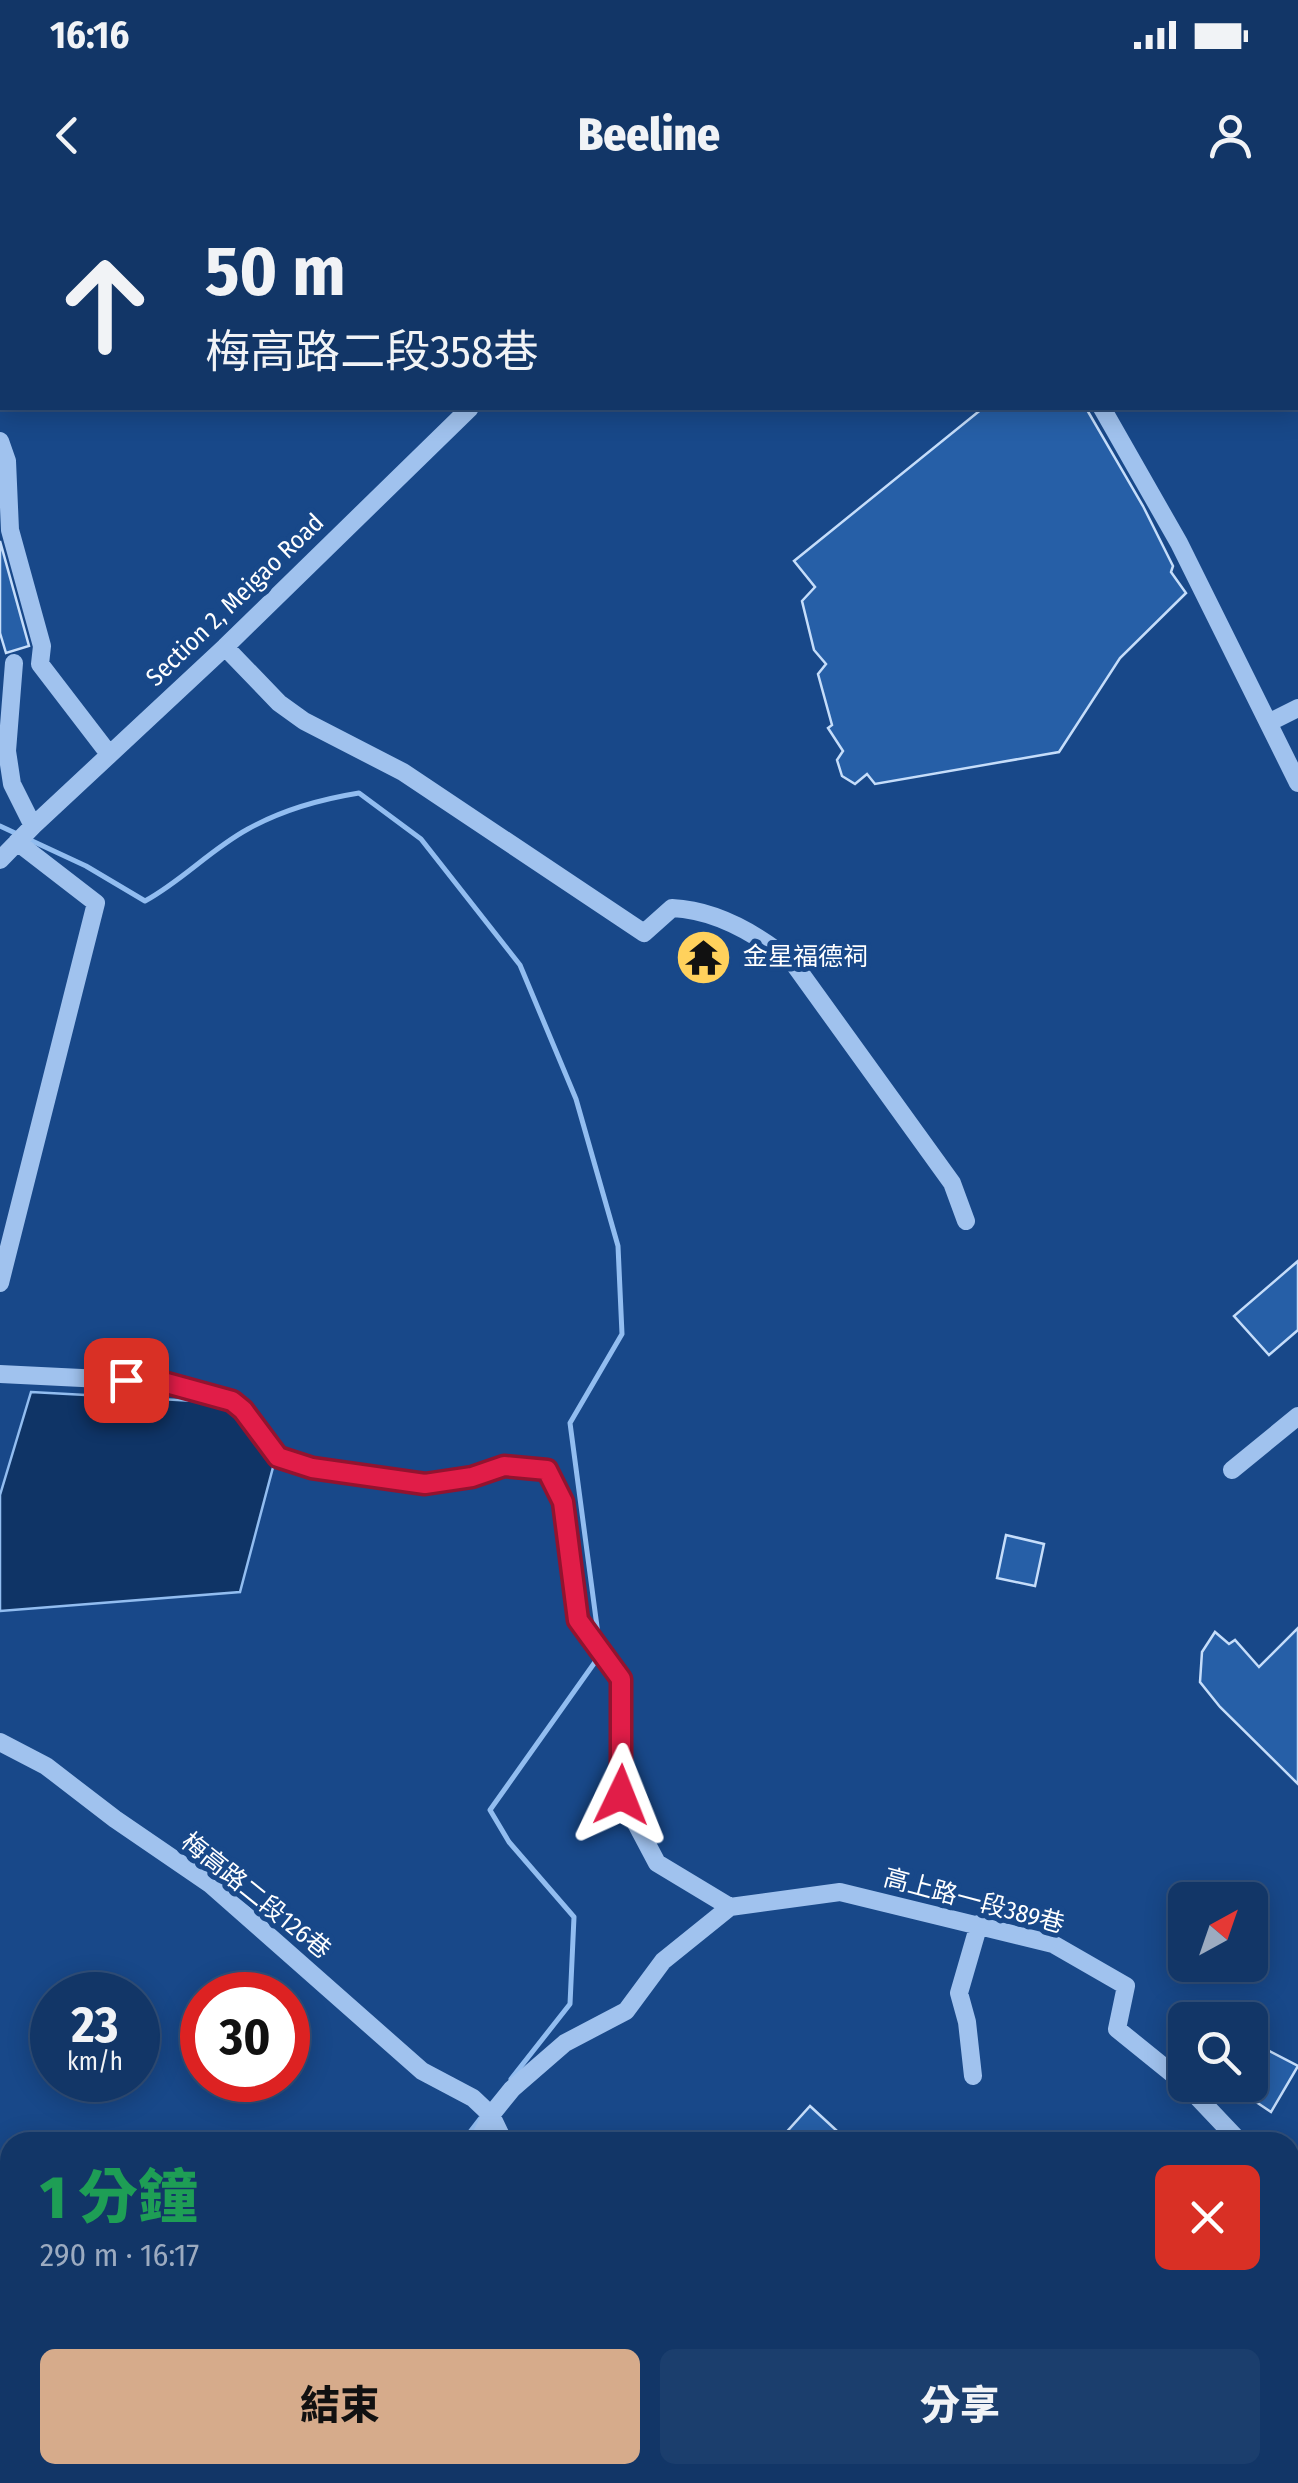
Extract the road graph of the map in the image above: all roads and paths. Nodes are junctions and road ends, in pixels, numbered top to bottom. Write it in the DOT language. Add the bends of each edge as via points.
graph roads {
  1 [pos="468,410"];
  2 [pos="1103,410"];
  3 [pos="0,441"];
  4 [pos="3,462"];
  5 [pos="224,647"];
  6 [pos="7,662"];
  7 [pos="40,664"];
  8 [pos="1298,708"];
  9 [pos="1270,722"];
  10 [pos="109,754"];
  11 [pos="1298,783"];
  12 [pos="33,826"];
  13 [pos="18,842"];
  14 [pos="0,860"];
  15 [pos="966,1221"];
  16 [pos="0,1283"];
  17 [pos="0,1374"];
  18 [pos="1298,1416"];
  19 [pos="1232,1470"];
  20 [pos="0,1742"];
  21 [pos="730,1907"];
  22 [pos="979,1924"];
  23 [pos="1168,2070"];
  24 [pos="974,2076"];
  25 [pos="1202,2102"];
  26 [pos="492,2115"];
  27 [pos="483,2132"];
  28 [pos="500,2132"];
  29 [pos="1230,2132"];
  1 -- 5 [label="street, Section 2, Meigao Road"];
  2 -- 9 [label="street"];
  3 -- 4 [label="street"];
  4 -- 7 [label="street" via="10,530 42,646"];
  5 -- 10 [label="street, Section 2, Meigao Road"];
  5 -- 15 [label="street" via="304,721 403,772 644,933 672,908 686,908 764,940 794,964 952,1183"];
  6 -- 7 [label="street"];
  6 -- 12 [label="street" via="12,784"];
  7 -- 10 [label="street"];
  8 -- 9 [label="street"];
  9 -- 11 [label="street"];
  10 -- 12 [label="street, Section 2, Meigao Road"];
  12 -- 13 [label="street, Section 2, Meigao Road"];
  13 -- 14 [label="street"];
  13 -- 16 [label="street" via="96,903"];
  17 -- 21 [label="street" via="163,1382 207,1392 243,1410 278,1457 312,1468 425,1484 504,1466 547,1470 563,1502 578,1620 621,1679 621,1795 657,1863"];
  18 -- 19 [label="street"];
  20 -- 26 [label="street, 梅高路二段126巷" via="46,1766 210,1884 422,2071"];
  21 -- 22 [label="street, 高上路一段389巷" via="840,1892"];
  21 -- 26 [label="street" via="664,1961 626,2011 565,2043"];
  22 -- 23 [label="street, 高上路一段389巷" via="1053,1944 1126,1986 1116,2028"];
  22 -- 24 [label="street" via="959,1993"];
  25 -- 29 [label="street, 高上路一段389巷"];
  26 -- 27 [label="street"];
  26 -- 28 [label="street"];
}
